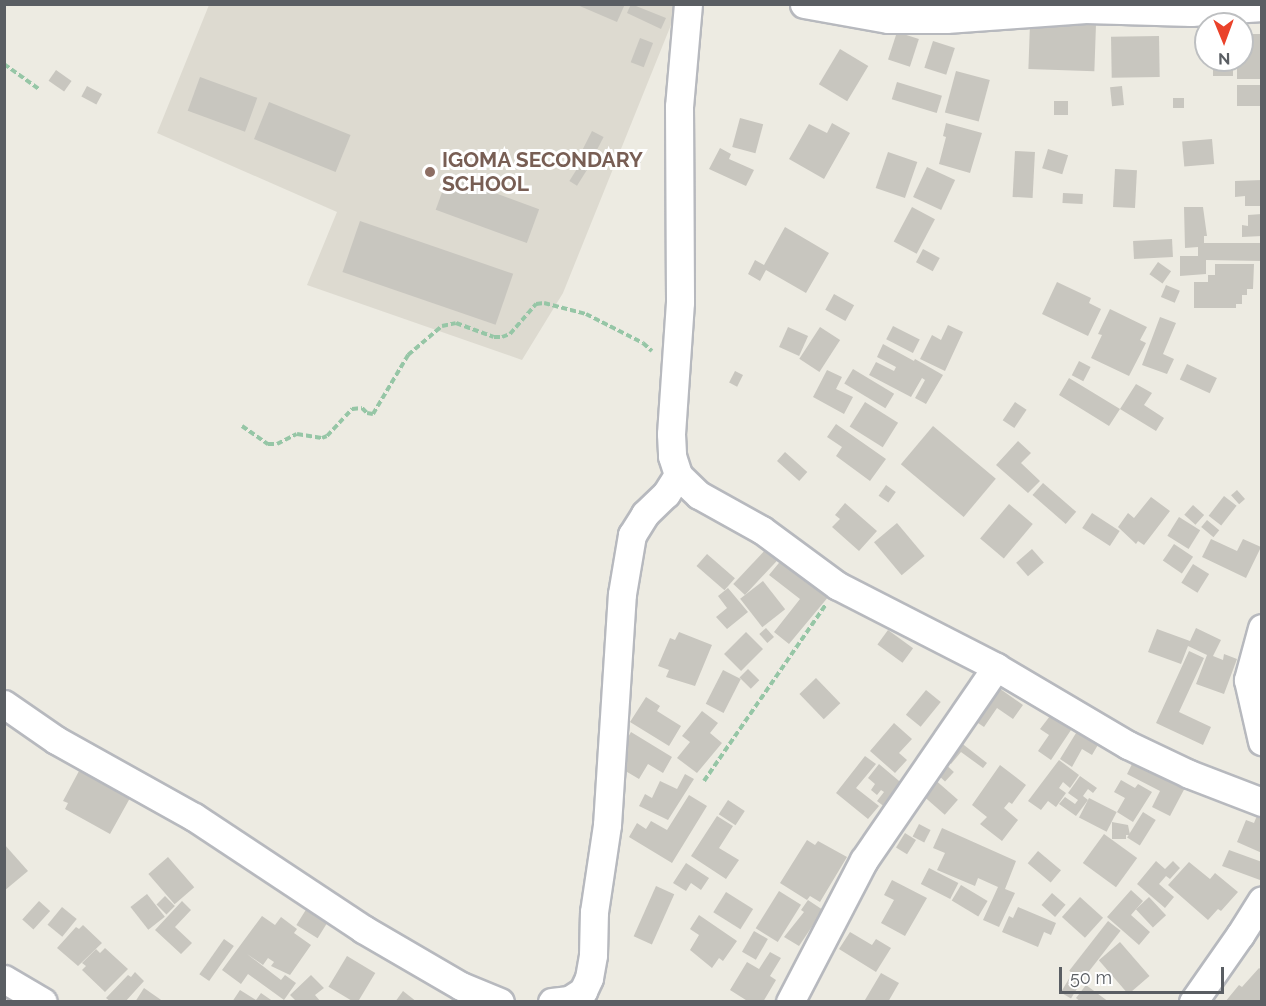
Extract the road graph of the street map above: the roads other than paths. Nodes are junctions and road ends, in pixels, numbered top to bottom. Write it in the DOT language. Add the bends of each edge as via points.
graph roads {
  1 [pos="688,4"];
  2 [pos="804,4"];
  3 [pos="1262,7"];
  4 [pos="678,475"];
  5 [pos="1262,628"];
  6 [pos="996,667"];
  7 [pos="4,704"];
  8 [pos="1262,741"];
  9 [pos="1262,802"];
  10 [pos="1262,900"];
  11 [pos="6,980"];
  12 [pos="582,996"];
  13 [pos="43,1002"];
  14 [pos="500,1002"];
  15 [pos="552,1002"];
  16 [pos="790,1002"];
  17 [pos="1192,1002"];
  1 -- 4 [label="street" via="679,106 680,302 671,434"];
  2 -- 3 [label="street" via="888,19 946,20 1086,9 1191,12"];
  4 -- 6 [label="street" via="699,495 762,530 838,586"];
  4 -- 12 [label="street" via="632,535 622,594 607,825 594,912 593,955"];
  5 -- 8 [label="street" via="1248,680"];
  6 -- 9 [label="street" via="1128,746"];
  6 -- 16 [label="street" via="864,860"];
  7 -- 14 [label="street" via="56,740 194,817 373,935 461,986"];
  10 -- 17 [label="street"];
  11 -- 13 [label="street"];
  12 -- 15 [label="street"];
}
